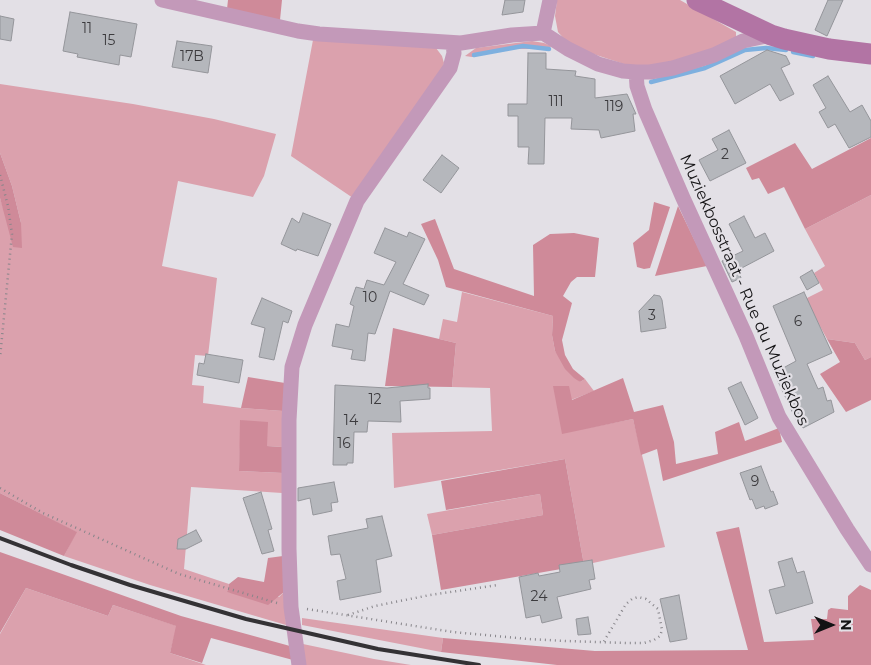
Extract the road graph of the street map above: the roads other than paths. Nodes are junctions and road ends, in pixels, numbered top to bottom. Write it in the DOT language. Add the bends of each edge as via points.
graph roads {
  1 [pos="162,0"];
  2 [pos="550,0"];
  3 [pos="697,0"];
  4 [pos="543,33"];
  5 [pos="771,35"];
  6 [pos="453,43"];
  7 [pos="871,54"];
  8 [pos="636,72"];
  9 [pos="871,565"];
  10 [pos="299,665"];
  1 -- 6 [label="street" via="319,34"];
  2 -- 4 [label="street"];
  3 -- 5 [label="main road"];
  4 -- 6 [label="street"];
  4 -- 8 [label="street" via="568,50 598,64"];
  5 -- 7 [label="main road" via="830,50"];
  5 -- 8 [label="street" via="673,68"];
  6 -- 10 [label="street" via="450,68 357,201 305,325 292,367 288,517 291,607"];
  8 -- 9 [label="street, Muziekbosstraat - Rue du Muziekbos" via="645,110 779,418"];
}
